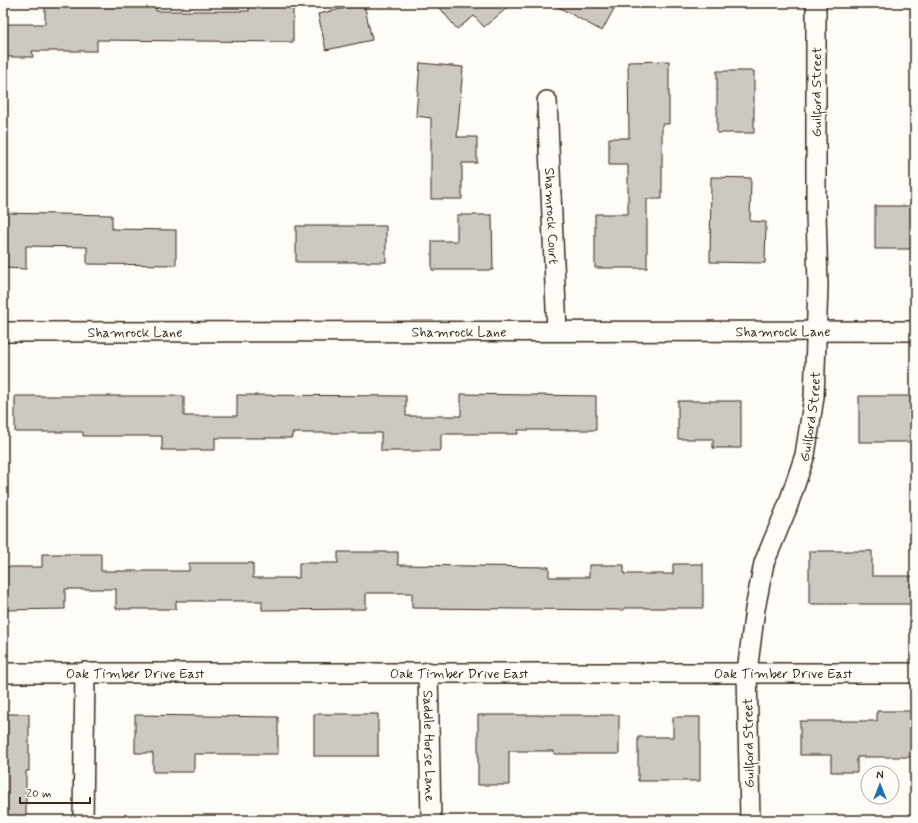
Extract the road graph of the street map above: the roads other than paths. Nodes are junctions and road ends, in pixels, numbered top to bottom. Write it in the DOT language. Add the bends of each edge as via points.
graph roads {
  1 [pos="816,3"];
  2 [pos="547,100"];
  3 [pos="816,331"];
  4 [pos="915,331"];
  5 [pos="3,332"];
  6 [pos="557,332"];
  7 [pos="85,672"];
  8 [pos="428,672"];
  9 [pos="747,672"];
  10 [pos="3,673"];
  11 [pos="915,673"];
  12 [pos="83,820"];
  13 [pos="431,820"];
  14 [pos="750,820"];
  1 -- 3 [label="street, Guilford Street"];
  2 -- 6 [label="street, Shamrock Court"];
  3 -- 4 [label="street, Shamrock Lane"];
  3 -- 6 [label="street, Shamrock Lane"];
  3 -- 9 [label="street, Guilford Street" via="814,397 805,454 787,508 764,563"];
  5 -- 6 [label="street, Shamrock Lane"];
  7 -- 8 [label="street, Oak Timber Drive East"];
  7 -- 10 [label="street, Oak Timber Drive East"];
  7 -- 12 [label="street"];
  8 -- 9 [label="street, Oak Timber Drive East"];
  8 -- 13 [label="street, Saddle Horse Lane"];
  9 -- 11 [label="street, Oak Timber Drive East"];
  9 -- 14 [label="street, Guilford Street"];
}
